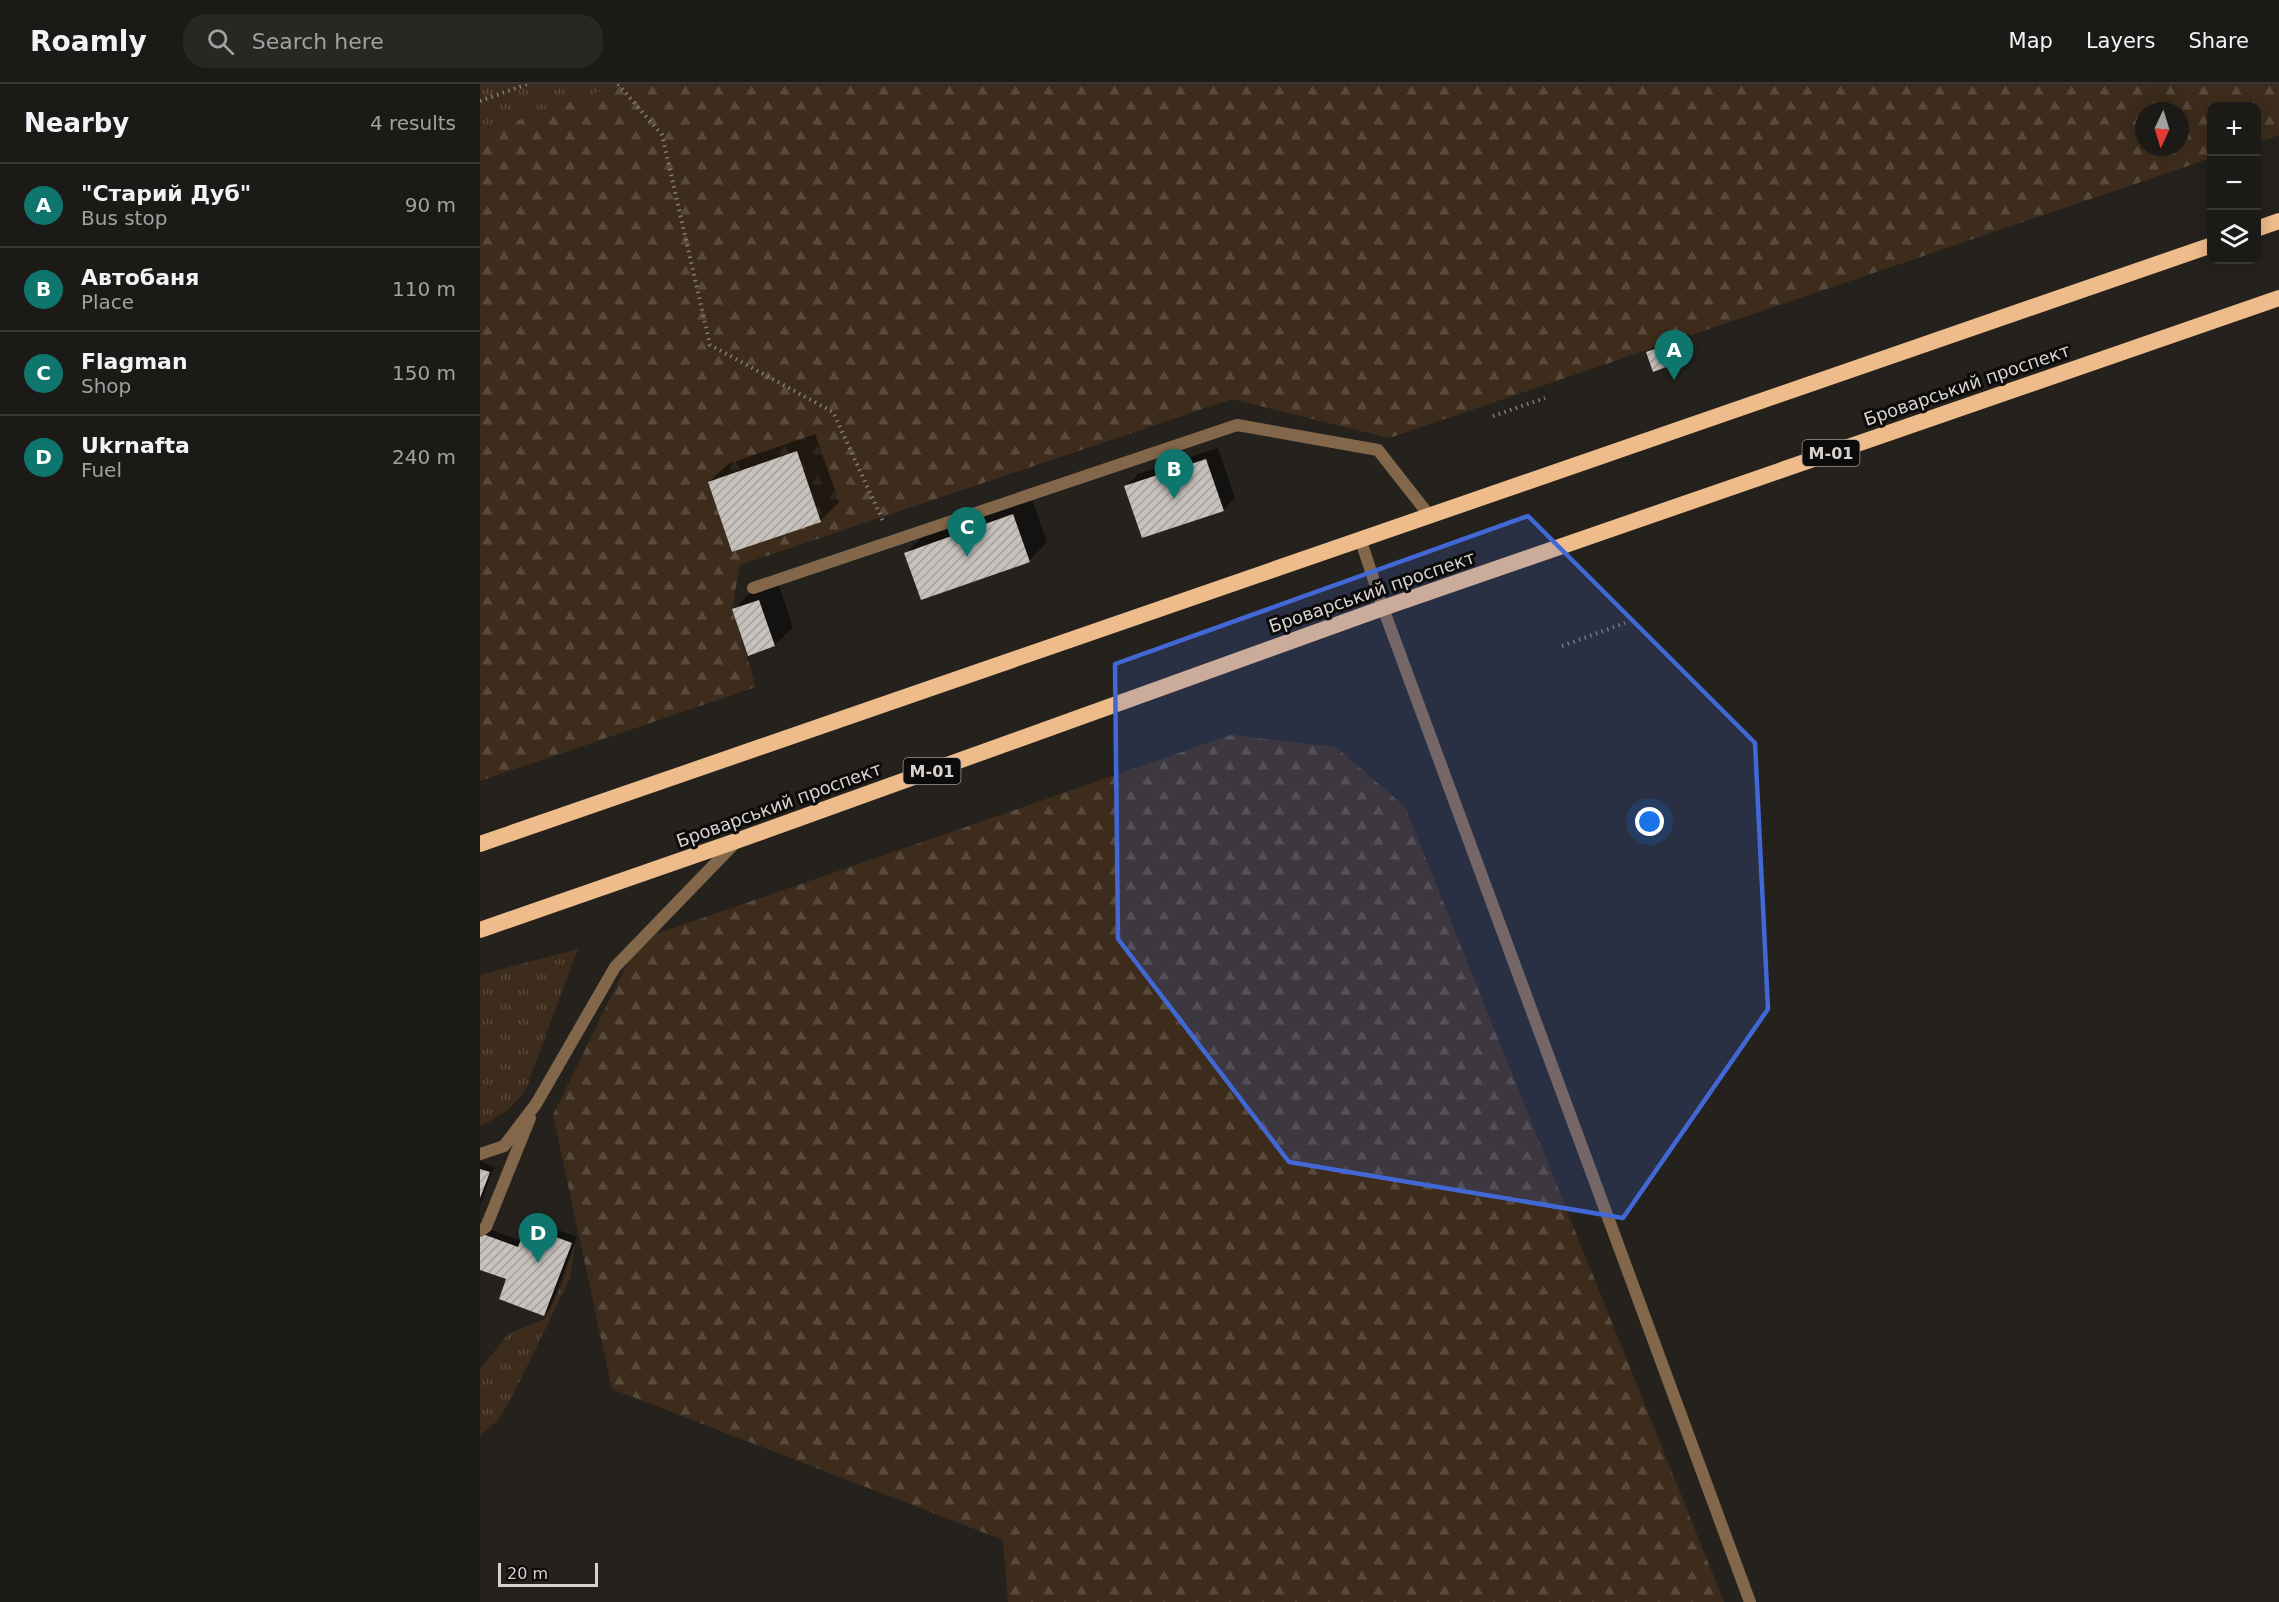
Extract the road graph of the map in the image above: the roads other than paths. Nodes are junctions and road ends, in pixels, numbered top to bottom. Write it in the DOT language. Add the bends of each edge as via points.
graph roads {
  1 [pos="2279,221"];
  2 [pos="2261,227"];
  3 [pos="2207,246"];
  4 [pos="2279,298"];
  5 [pos="1429,515"];
  6 [pos="1360,538"];
  7 [pos="753,588"];
  8 [pos="1383,608"];
  9 [pos="736,841"];
  10 [pos="480,844"];
  11 [pos="480,930"];
  12 [pos="536,1104"];
  13 [pos="480,1154"];
  14 [pos="483,1229"];
  15 [pos="480,1240"];
  16 [pos="1750,1602"];
  1 -- 2 [label="highway"];
  3 -- 5 [label="highway"];
  4 -- 8 [label="highway, Броварський проспект / М-01"];
  5 -- 6 [label="highway"];
  5 -- 7 [label="street" via="1378,450 1237,425"];
  6 -- 8 [label="street"];
  6 -- 10 [label="highway"];
  8 -- 9 [label="highway, Броварський проспект / М-01"];
  8 -- 16 [label="street"];
  9 -- 11 [label="highway, Броварський проспект / М-01"];
  9 -- 12 [label="street" via="615,967"];
  12 -- 13 [label="street" via="504,1146"];
  12 -- 14 [label="street"];
  14 -- 15 [label="street"];
}
